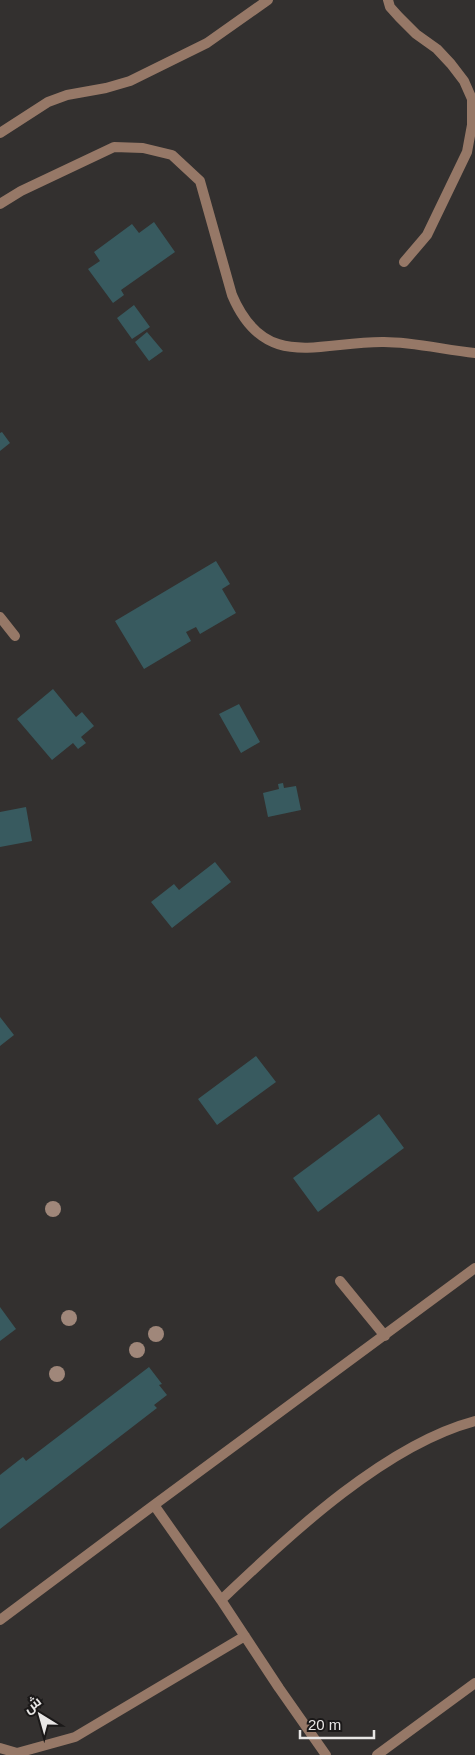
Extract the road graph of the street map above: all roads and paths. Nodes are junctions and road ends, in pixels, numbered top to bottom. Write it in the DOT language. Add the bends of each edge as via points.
graph roads {
  1 [pos="268,0"];
  2 [pos="388,0"];
  3 [pos="0,133"];
  4 [pos="0,204"];
  5 [pos="404,262"];
  6 [pos="475,354"];
  7 [pos="0,617"];
  8 [pos="15,636"];
  9 [pos="475,1268"];
  10 [pos="340,1281"];
  11 [pos="385,1336"];
  12 [pos="475,1422"];
  13 [pos="154,1505"];
  14 [pos="221,1600"];
  15 [pos="0,1620"];
  16 [pos="245,1636"];
  17 [pos="475,1683"];
  18 [pos="0,1748"];
  19 [pos="322,1753"];
  20 [pos="377,1755"];
  1 -- 3 [label="street" via="206,43 130,81 48,102"];
  2 -- 5 [label="street" via="399,17 451,64 472,99 467,152 427,235"];
  4 -- 6 [label="street" via="114,147 143,148 172,155 200,181 232,295 237,307 257,332 284,346 299,348 363,341 401,342"];
  7 -- 8 [label="street"];
  9 -- 11 [label="street"];
  10 -- 11 [label="street"];
  11 -- 13 [label="street"];
  12 -- 14 [label="street" via="424,1441 383,1465 293,1535"];
  13 -- 14 [label="street"];
  13 -- 15 [label="street"];
  14 -- 16 [label="street"];
  16 -- 18 [label="street" via="75,1737 17,1753"];
  16 -- 19 [label="street"];
  17 -- 20 [label="street"];
}
